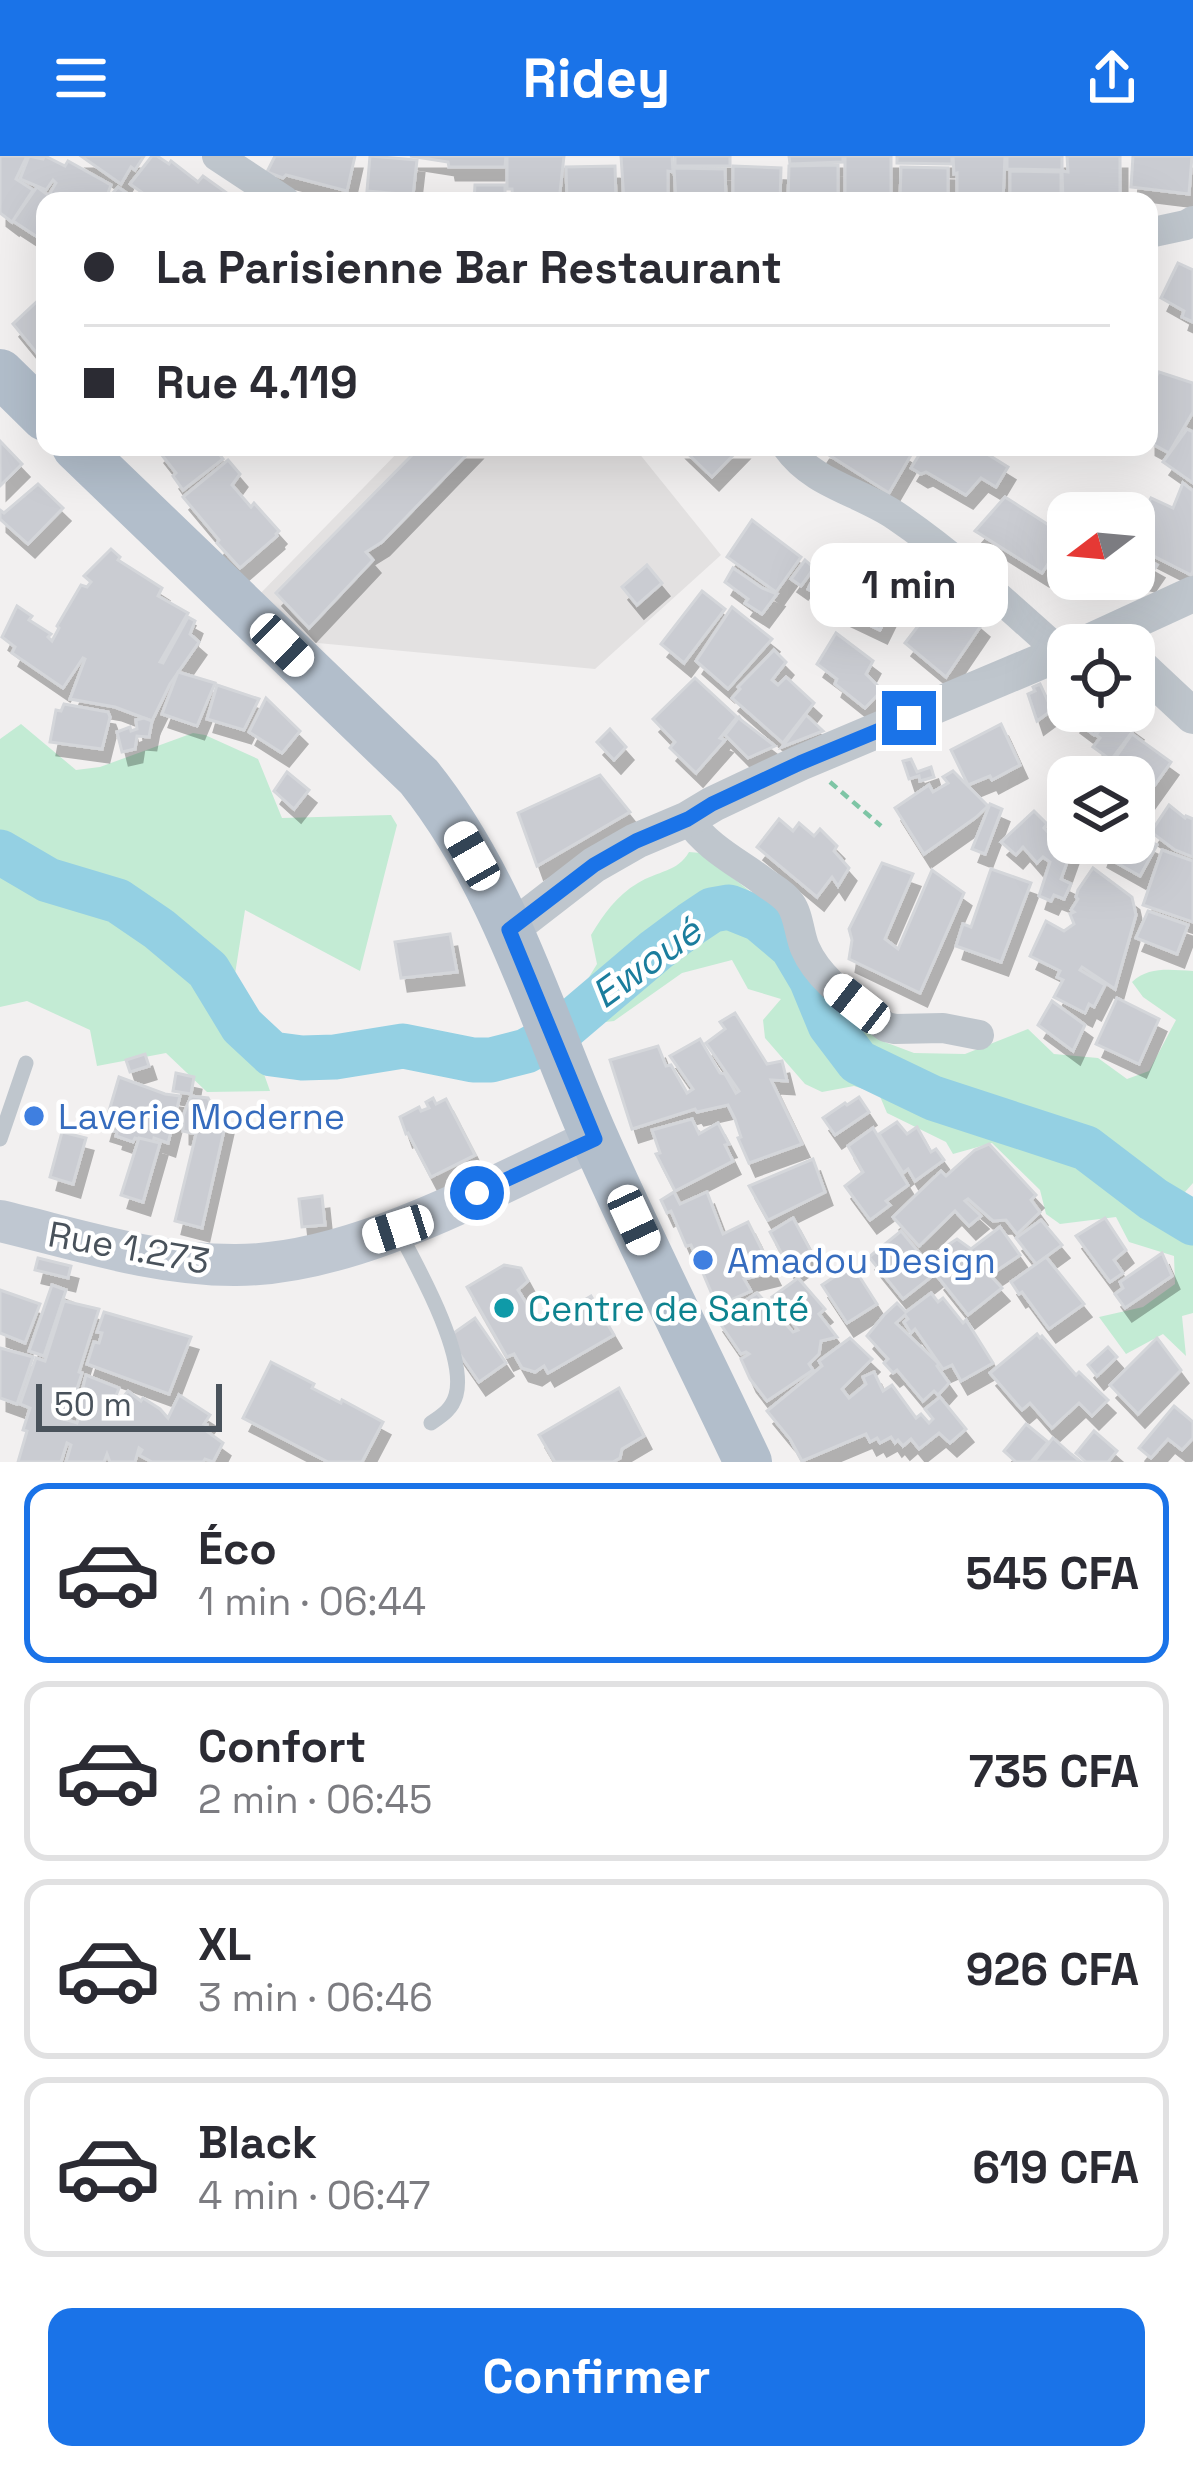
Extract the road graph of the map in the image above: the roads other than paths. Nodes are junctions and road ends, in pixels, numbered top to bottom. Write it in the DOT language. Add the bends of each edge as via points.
graph roads {
  1 [pos="217,156"];
  2 [pos="271,192"];
  3 [pos="1193,221"];
  4 [pos="1158,231"];
  5 [pos="0,373"];
  6 [pos="36,408"];
  7 [pos="85,456"];
  8 [pos="794,456"];
  9 [pos="1193,594"];
  10 [pos="1053,624"];
  11 [pos="1132,624"];
  12 [pos="1047,662"];
  13 [pos="1155,681"];
  14 [pos="1193,716"];
  15 [pos="688,819"];
  16 [pos="509,930"];
  17 [pos="980,1035"];
  18 [pos="26,1063"];
  19 [pos="0,1138"];
  20 [pos="595,1139"];
  21 [pos="0,1222"];
  22 [pos="398,1229"];
  23 [pos="431,1423"];
  24 [pos="748,1462"];
  1 -- 2 [label="street"];
  3 -- 4 [label="street"];
  5 -- 6 [label="main road"];
  7 -- 16 [label="main road" via="419,777 449,814"];
  8 -- 10 [label="street"];
  9 -- 11 [label="street"];
  12 -- 15 [label="street" via="800,763"];
  13 -- 14 [label="street"];
  15 -- 16 [label="street" via="594,865"];
  15 -- 17 [label="street" via="792,905 813,964 886,1027"];
  16 -- 20 [label="main road"];
  18 -- 19 [label="lane"];
  20 -- 22 [label="main road, Rue 1.273"];
  20 -- 24 [label="main road"];
  21 -- 22 [label="main road, Rue 1.273" via="154,1258 231,1265 310,1258"];
  22 -- 23 [label="lane" via="434,1300 458,1377 449,1411"];
}
